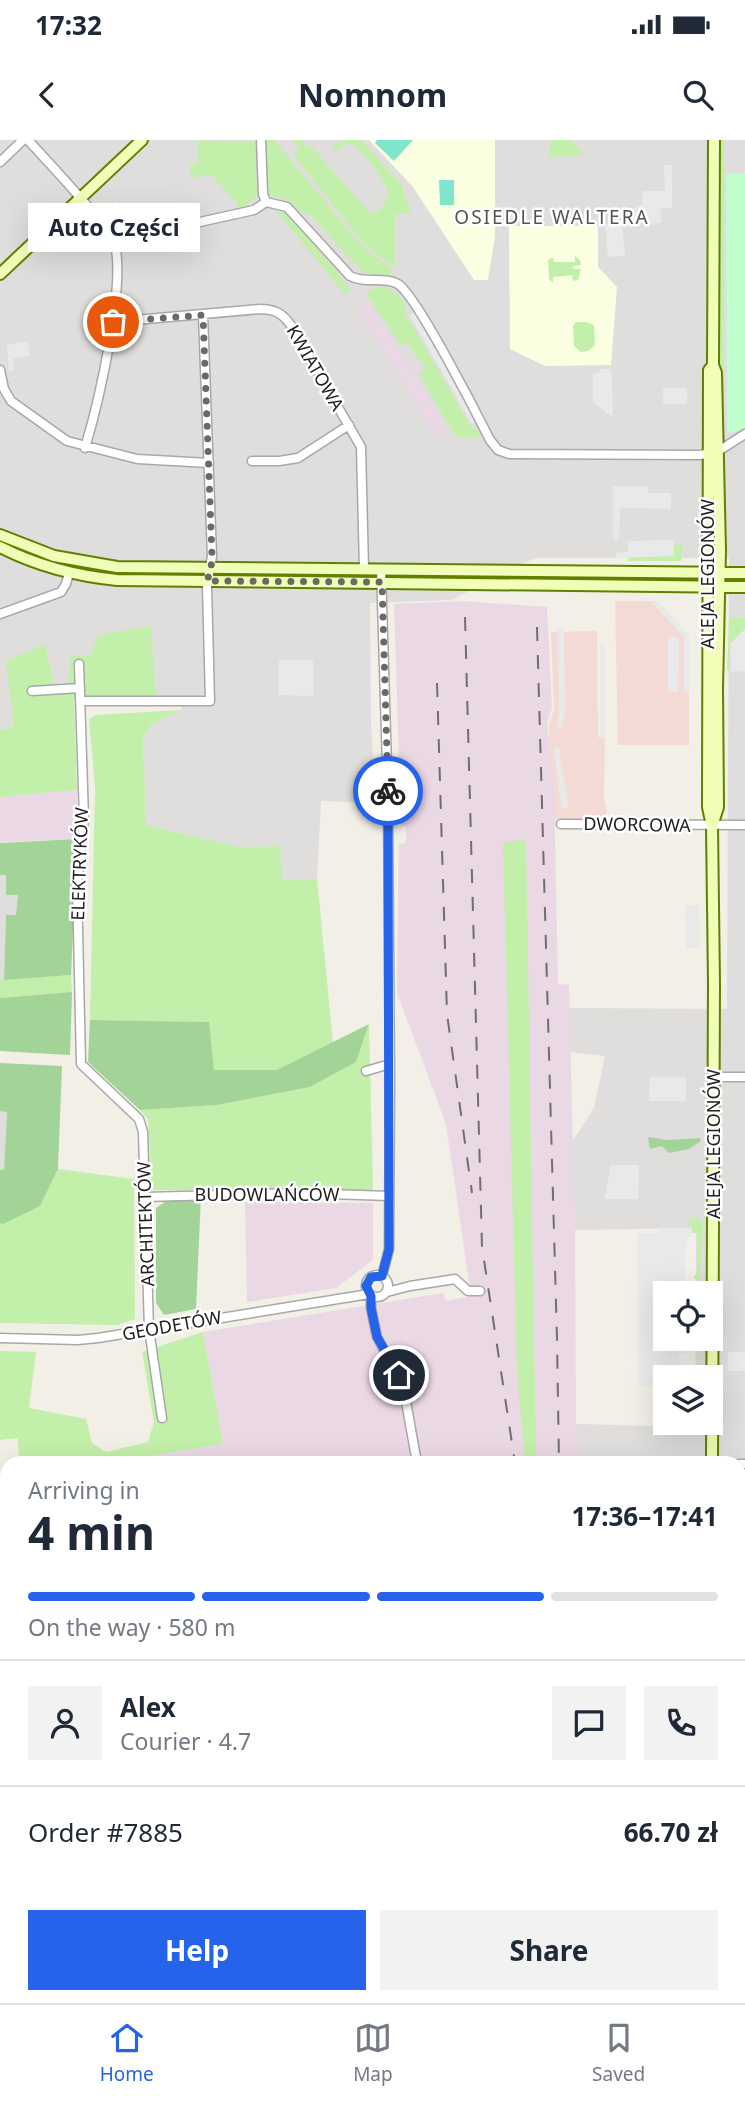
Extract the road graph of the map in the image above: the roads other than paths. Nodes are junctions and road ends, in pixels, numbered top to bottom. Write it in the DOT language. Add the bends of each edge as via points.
graph roads {
  1 [pos="25,140"];
  2 [pos="142,140"];
  3 [pos="261,140"];
  4 [pos="714,140"];
  5 [pos="0,162"];
  6 [pos="80,198"];
  7 [pos="266,202"];
  8 [pos="114,241"];
  9 [pos="0,274"];
  10 [pos="203,315"];
  11 [pos="113,322"];
  12 [pos="0,370"];
  13 [pos="349,425"];
  14 [pos="745,434"];
  15 [pos="85,447"];
  16 [pos="713,452"];
  17 [pos="252,461"];
  18 [pos="209,463"];
  19 [pos="0,535"];
  20 [pos="0,547"];
  21 [pos="211,568"];
  22 [pos="364,569"];
  23 [pos="381,569"];
  24 [pos="69,573"];
  25 [pos="707,573"];
  26 [pos="720,573"];
  27 [pos="745,573"];
  28 [pos="207,581"];
  29 [pos="382,582"];
  30 [pos="707,586"];
  31 [pos="719,586"];
  32 [pos="745,587"];
  33 [pos="0,614"];
  34 [pos="79,664"];
  35 [pos="80,688"];
  36 [pos="32,691"];
  37 [pos="80,701"];
  38 [pos="561,824"];
  39 [pos="745,825"];
  40 [pos="712,826"];
  41 [pos="390,1063"];
  42 [pos="366,1072"];
  43 [pos="714,1077"];
  44 [pos="745,1077"];
  45 [pos="139,1119"];
  46 [pos="389,1196"];
  47 [pos="145,1197"];
  48 [pos="385,1279"];
  49 [pos="366,1283"];
  50 [pos="410,1286"];
  51 [pos="480,1291"];
  52 [pos="370,1295"];
  53 [pos="384,1295"];
  54 [pos="343,1297"];
  55 [pos="375,1319"];
  56 [pos="149,1329"];
  57 [pos="0,1338"];
  58 [pos="162,1418"];
  59 [pos="415,1456"];
  60 [pos="712,1456"];
  1 -- 5 [label="street"];
  1 -- 6 [label="street"];
  2 -- 6 [label="main road"];
  3 -- 7 [label="street"];
  4 -- 16 [label="main road, ALEJA LEGIONÓW"];
  6 -- 8 [label="street"];
  6 -- 9 [label="main road"];
  7 -- 8 [label="street" via="254,210"];
  7 -- 16 [label="street" via="291,210 350,276 402,287 500,451"];
  8 -- 11 [label="street"];
  10 -- 11 [label="street, KWIATOWA"];
  10 -- 13 [label="street, KWIATOWA" via="260,309 280,313"];
  10 -- 18 [label="street"];
  11 -- 15 [label="street"];
  12 -- 15 [label="street" via="11,401 57,435"];
  13 -- 17 [label="street, KWIATOWA" via="298,458"];
  13 -- 22 [label="street, KWIATOWA" via="362,452"];
  14 -- 16 [label="street"];
  15 -- 18 [label="street" via="150,461"];
  16 -- 25 [label="main road, ALEJA LEGIONÓW"];
  16 -- 26 [label="main road, ALEJA LEGIONÓW"];
  18 -- 21 [label="street"];
  19 -- 21 [label="main road" via="87,563"];
  20 -- 24 [label="main road"];
  21 -- 22 [label="main road"];
  21 -- 28 [label="street"];
  22 -- 23 [label="main road"];
  23 -- 25 [label="main road"];
  23 -- 29 [label="street"];
  24 -- 28 [label="main road" via="117,580"];
  24 -- 33 [label="street" via="59,593"];
  25 -- 26 [label="main road"];
  25 -- 30 [label="main road, ALEJA LEGIONÓW"];
  26 -- 27 [label="main road"];
  26 -- 31 [label="main road, ALEJA LEGIONÓW"];
  28 -- 29 [label="main road"];
  28 -- 37 [label="street" via="210,701"];
  29 -- 30 [label="main road"];
  29 -- 41 [label="street"];
  30 -- 31 [label="main road"];
  30 -- 40 [label="main road, ALEJA LEGIONÓW" via="708,807"];
  31 -- 32 [label="main road"];
  31 -- 40 [label="main road, ALEJA LEGIONÓW" via="718,807"];
  34 -- 35 [label="street, ELEKTRYKÓW"];
  35 -- 36 [label="street"];
  35 -- 37 [label="street, ELEKTRYKÓW"];
  37 -- 45 [label="street, ELEKTRYKÓW" via="84,819 77,884 80,1063"];
  38 -- 40 [label="street, DWORCOWA"];
  39 -- 40 [label="street, DWORCOWA"];
  40 -- 43 [label="main road, ALEJA LEGIONÓW"];
  41 -- 42 [label="street"];
  41 -- 46 [label="street"];
  43 -- 44 [label="street"];
  43 -- 60 [label="main road, ALEJA LEGIONÓW"];
  45 -- 47 [label="street, ARCHITEKTÓW"];
  46 -- 47 [label="street, BUDOWLAŃCÓW"];
  46 -- 48 [label="street"];
  47 -- 56 [label="street, ARCHITEKTÓW"];
  48 -- 49 [label="street" via="374,1275"];
  48 -- 50 [label="street"];
  48 -- 53 [label="street"];
  49 -- 52 [label="street"];
  49 -- 54 [label="street"];
  50 -- 51 [label="street" via="455,1279 468,1291"];
  50 -- 53 [label="street, GEODETÓW"];
  52 -- 53 [label="street, GEODETÓW"];
  52 -- 54 [label="street, GEODETÓW"];
  52 -- 55 [label="street"];
  53 -- 55 [label="street"];
  54 -- 56 [label="street, GEODETÓW"];
  55 -- 59 [label="street" via="377,1337 403,1385"];
  56 -- 57 [label="street, GEODETÓW" via="78,1340"];
  56 -- 58 [label="street, ARCHITEKTÓW"];
}
